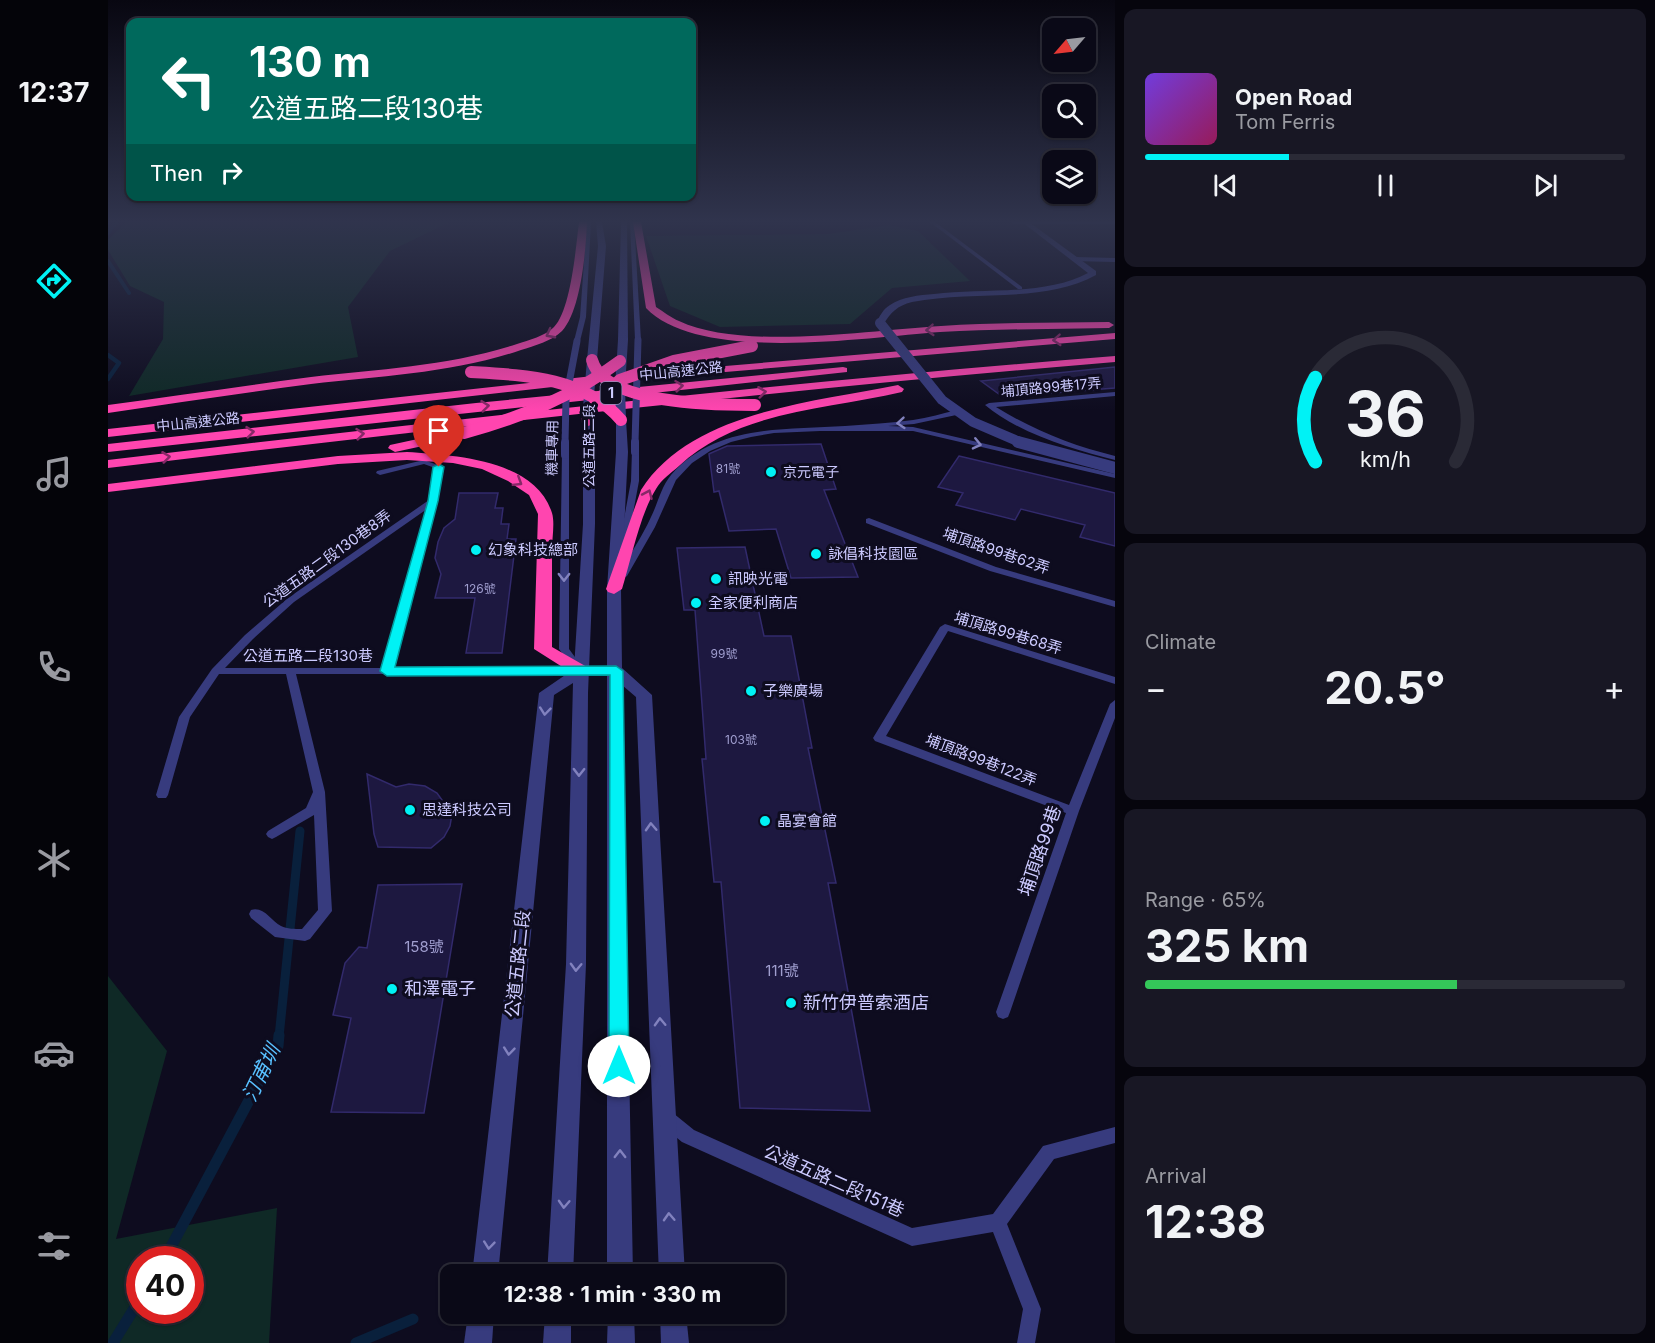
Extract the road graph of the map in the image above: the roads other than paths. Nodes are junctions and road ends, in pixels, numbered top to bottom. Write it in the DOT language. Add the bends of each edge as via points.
graph roads {
  1 [pos="574,285"];
  2 [pos="585,285"];
  3 [pos="598,285"];
  4 [pos="622,285"];
  5 [pos="635,285"];
  6 [pos="647,285"];
  7 [pos="1016,285"];
  8 [pos="1059,285"];
  9 [pos="1020,288"];
  10 [pos="1115,328"];
  11 [pos="830,336"];
  12 [pos="1115,350"];
  13 [pos="592,360"];
  14 [pos="1115,360"];
  15 [pos="620,361"];
  16 [pos="636,374"];
  17 [pos="602,376"];
  18 [pos="313,380"];
  19 [pos="618,384"];
  20 [pos="898,389"];
  21 [pos="589,391"];
  22 [pos="566,392"];
  23 [pos="637,392"];
  24 [pos="1115,394"];
  25 [pos="108,409"];
  26 [pos="958,412"];
  27 [pos="587,420"];
  28 [pos="621,420"];
  29 [pos="108,422"];
  30 [pos="843,428"];
  31 [pos="108,433"];
  32 [pos="108,448"];
  33 [pos="629,452"];
  34 [pos="1115,458"];
  35 [pos="338,460"];
  36 [pos="108,464"];
  37 [pos="1115,468"];
  38 [pos="380,473"];
  39 [pos="1115,476"];
  40 [pos="108,488"];
  41 [pos="433,501"];
  42 [pos="869,521"];
  43 [pos="614,589"];
  44 [pos="1115,604"];
  45 [pos="290,670"];
  46 [pos="216,671"];
  47 [pos="387,671"];
  48 [pos="581,671"];
  49 [pos="616,671"];
  50 [pos="1115,681"];
  51 [pos="1115,704"];
  52 [pos="879,738"];
  53 [pos="319,792"];
  54 [pos="162,795"];
  55 [pos="1074,811"];
  56 [pos="272,834"];
  57 [pos="256,914"];
  58 [pos="1003,1012"];
  59 [pos="664,1117"];
  60 [pos="1115,1135"];
  61 [pos="998,1222"];
  62 [pos="487,1264"];
  63 [pos="561,1264"];
  64 [pos="621,1264"];
  65 [pos="671,1264"];
  66 [pos="480,1324"];
  67 [pos="558,1324"];
  68 [pos="621,1324"];
  69 [pos="674,1324"];
  70 [pos="478,1343"];
  71 [pos="557,1343"];
  72 [pos="621,1343"];
  73 [pos="675,1343"];
  74 [pos="1026,1343"];
  1 -- 18 [label="highway, one-way" via="560,329 500,355 431,369"];
  2 -- 22 [label="lane, 機車專用, bridge" via="583,317"];
  3 -- 13 [label="street, 公道五路二段"];
  4 -- 15 [label="street, bridge"];
  5 -- 16 [label="lane, bridge"];
  6 -- 11 [label="highway" via="651,308 684,328 733,337"];
  7 -- 9 [label="lane"];
  8 -- 9 [label="street"];
  9 -- 26 [label="street, bridge" via="908,300 890,308 879,323 942,400"];
  10 -- 11 [label="highway, one-way" via="943,329"];
  10 -- 29 [label="highway" via="766,353 460,382"];
  10 -- 31 [label="highway, 中山高速公路 / 1, one-way" via="514,387"];
  11 -- 16 [label="highway, bridge" via="696,356"];
  32 -- 12 [label="highway, 中山高速公路 / 1, one-way" via="695,384"];
  13 -- 17 [label="highway, bridge"];
  13 -- 21 [label="street, 公道五路二段, bridge"];
  14 -- 20 [label="highway"];
  36 -- 14 [label="highway, one-way" via="884,378"];
  15 -- 17 [label="highway, bridge"];
  15 -- 19 [label="street, bridge"];
  16 -- 19 [label="highway, bridge"];
  16 -- 23 [label="lane, bridge"];
  17 -- 19 [label="highway, bridge"];
  17 -- 21 [label="highway, bridge"];
  18 -- 22 [label="highway, bridge" via="471,372 503,374"];
  18 -- 25 [label="highway"];
  19 -- 21 [label="highway, bridge"];
  19 -- 23 [label="highway, bridge"];
  19 -- 28 [label="street, bridge"];
  20 -- 23 [label="highway, bridge" via="755,405 706,405"];
  43 -- 20 [label="highway, one-way" via="649,488 697,442 749,420"];
  21 -- 22 [label="highway, bridge"];
  21 -- 27 [label="highway, bridge"];
  21 -- 28 [label="highway, bridge"];
  22 -- 35 [label="highway, bridge" via="510,421"];
  22 -- 48 [label="lane, 機車專用, one-way, bridge" via="564,649"];
  23 -- 33 [label="lane, bridge"];
  24 -- 34 [label="lane, 埔頂路99巷17弄" via="989,405 1050,439"];
  26 -- 30 [label="lane, one-way" via="914,422"];
  26 -- 37 [label="street, bridge" via="1021,442"];
  27 -- 48 [label="street, 公道五路二段, bridge" via="589,524"];
  28 -- 33 [label="street"];
  30 -- 39 [label="lane, one-way" via="913,429"];
  30 -- 43 [label="lane" via="738,437 696,455 672,479 654,521"];
  33 -- 43 [label="street"];
  35 -- 40 [label="highway"];
  35 -- 48 [label="highway, one-way" via="406,456 453,459 486,466 535,493 545,514 543,649"];
  38 -- 41 [label="lane" via="424,462 439,467"];
  41 -- 46 [label="lane, 公道五路二段130巷8弄" via="291,600"];
  41 -- 47 [label="lane"];
  42 -- 44 [label="lane, 埔頂路99巷62弄" via="993,568"];
  43 -- 49 [label="street"];
  45 -- 46 [label="lane, 公道五路二段130巷"];
  45 -- 47 [label="lane, 公道五路二段130巷"];
  45 -- 53 [label="lane"];
  46 -- 54 [label="lane, 公道五路二段130巷8弄" via="185,717"];
  47 -- 48 [label="lane, 公道五路二段130巷"];
  48 -- 49 [label="lane, 公道五路二段130巷"];
  48 -- 62 [label="street, 公道五路二段, one-way" via="547,693"];
  48 -- 63 [label="street, 公道五路二段, one-way" via="576,964"];
  59 -- 49 [label="street, one-way" via="644,694"];
  64 -- 49 [label="street, one-way"];
  50 -- 52 [label="lane, 埔頂路99巷68弄" via="945,627"];
  51 -- 55 [label="lane, 埔頂路99巷"];
  52 -- 55 [label="lane, 埔頂路99巷122弄"];
  53 -- 56 [label="lane" via="310,811"];
  53 -- 57 [label="lane" via="325,911 305,935 280,933"];
  55 -- 58 [label="lane, 埔頂路99巷"];
  59 -- 61 [label="lane, 公道五路二段151巷" via="688,1136 912,1237"];
  65 -- 59 [label="street, one-way"];
  60 -- 61 [label="lane" via="1049,1152"];
  61 -- 74 [label="lane" via="1032,1309"];
  66 -- 70 [label="street"];
  67 -- 71 [label="street"];
  68 -- 72 [label="street"];
  69 -- 73 [label="street"];
}
